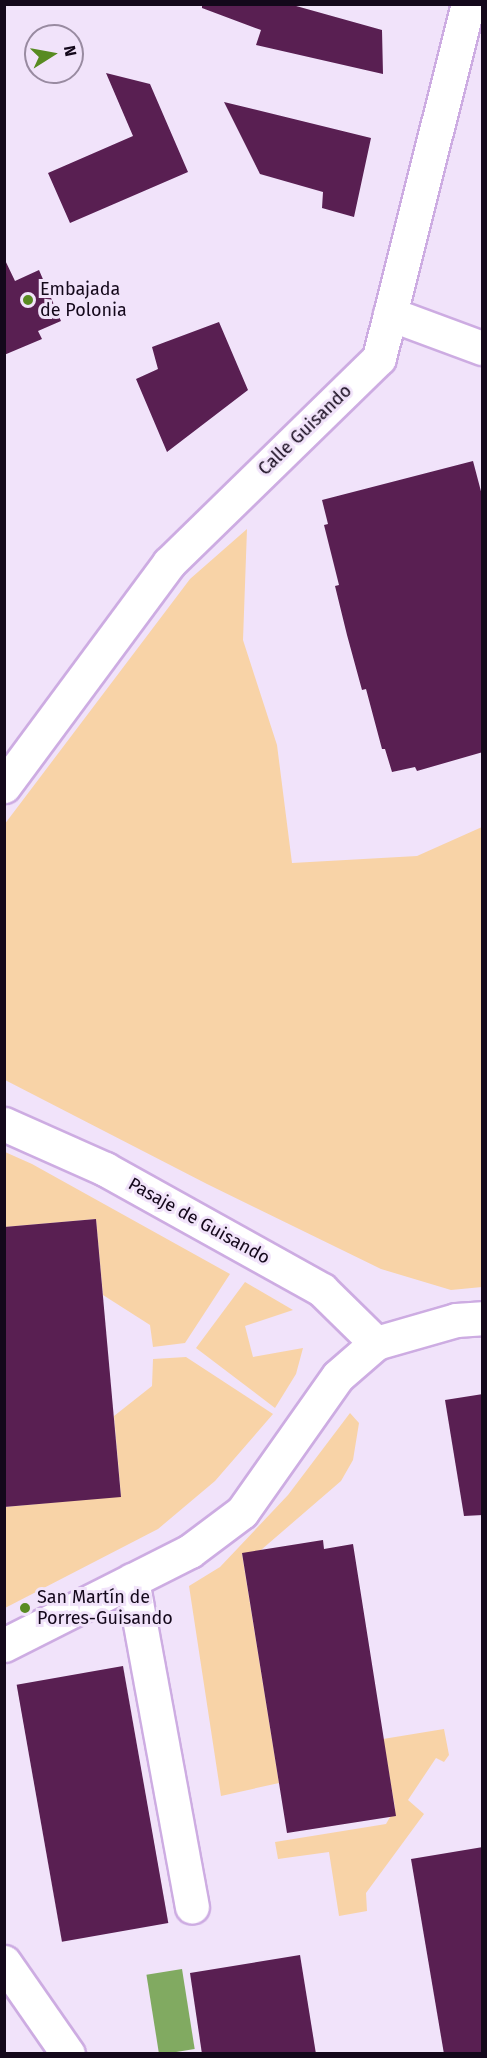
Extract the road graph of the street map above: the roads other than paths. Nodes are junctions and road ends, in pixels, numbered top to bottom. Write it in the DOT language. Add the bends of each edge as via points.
graph roads {
  1 [pos="468,4"];
  2 [pos="390,314"];
  3 [pos="483,348"];
  4 [pos="4,786"];
  5 [pos="4,1124"];
  6 [pos="483,1318"];
  7 [pos="376,1343"];
  8 [pos="132,1580"];
  9 [pos="4,1645"];
  10 [pos="192,1907"];
  11 [pos="4,1962"];
  12 [pos="68,2054"];
  1 -- 2 [label="street, Calle Guisando"];
  2 -- 3 [label="street"];
  2 -- 4 [label="street, Calle Guisando" via="379,357 169,563"];
  5 -- 7 [label="street, Pasaje de Guisando" via="105,1168 322,1290"];
  6 -- 7 [label="street" via="456,1320"];
  7 -- 8 [label="street" via="338,1376 242,1512 190,1551"];
  8 -- 9 [label="street"];
  8 -- 10 [label="street"];
  11 -- 12 [label="street"];
}
